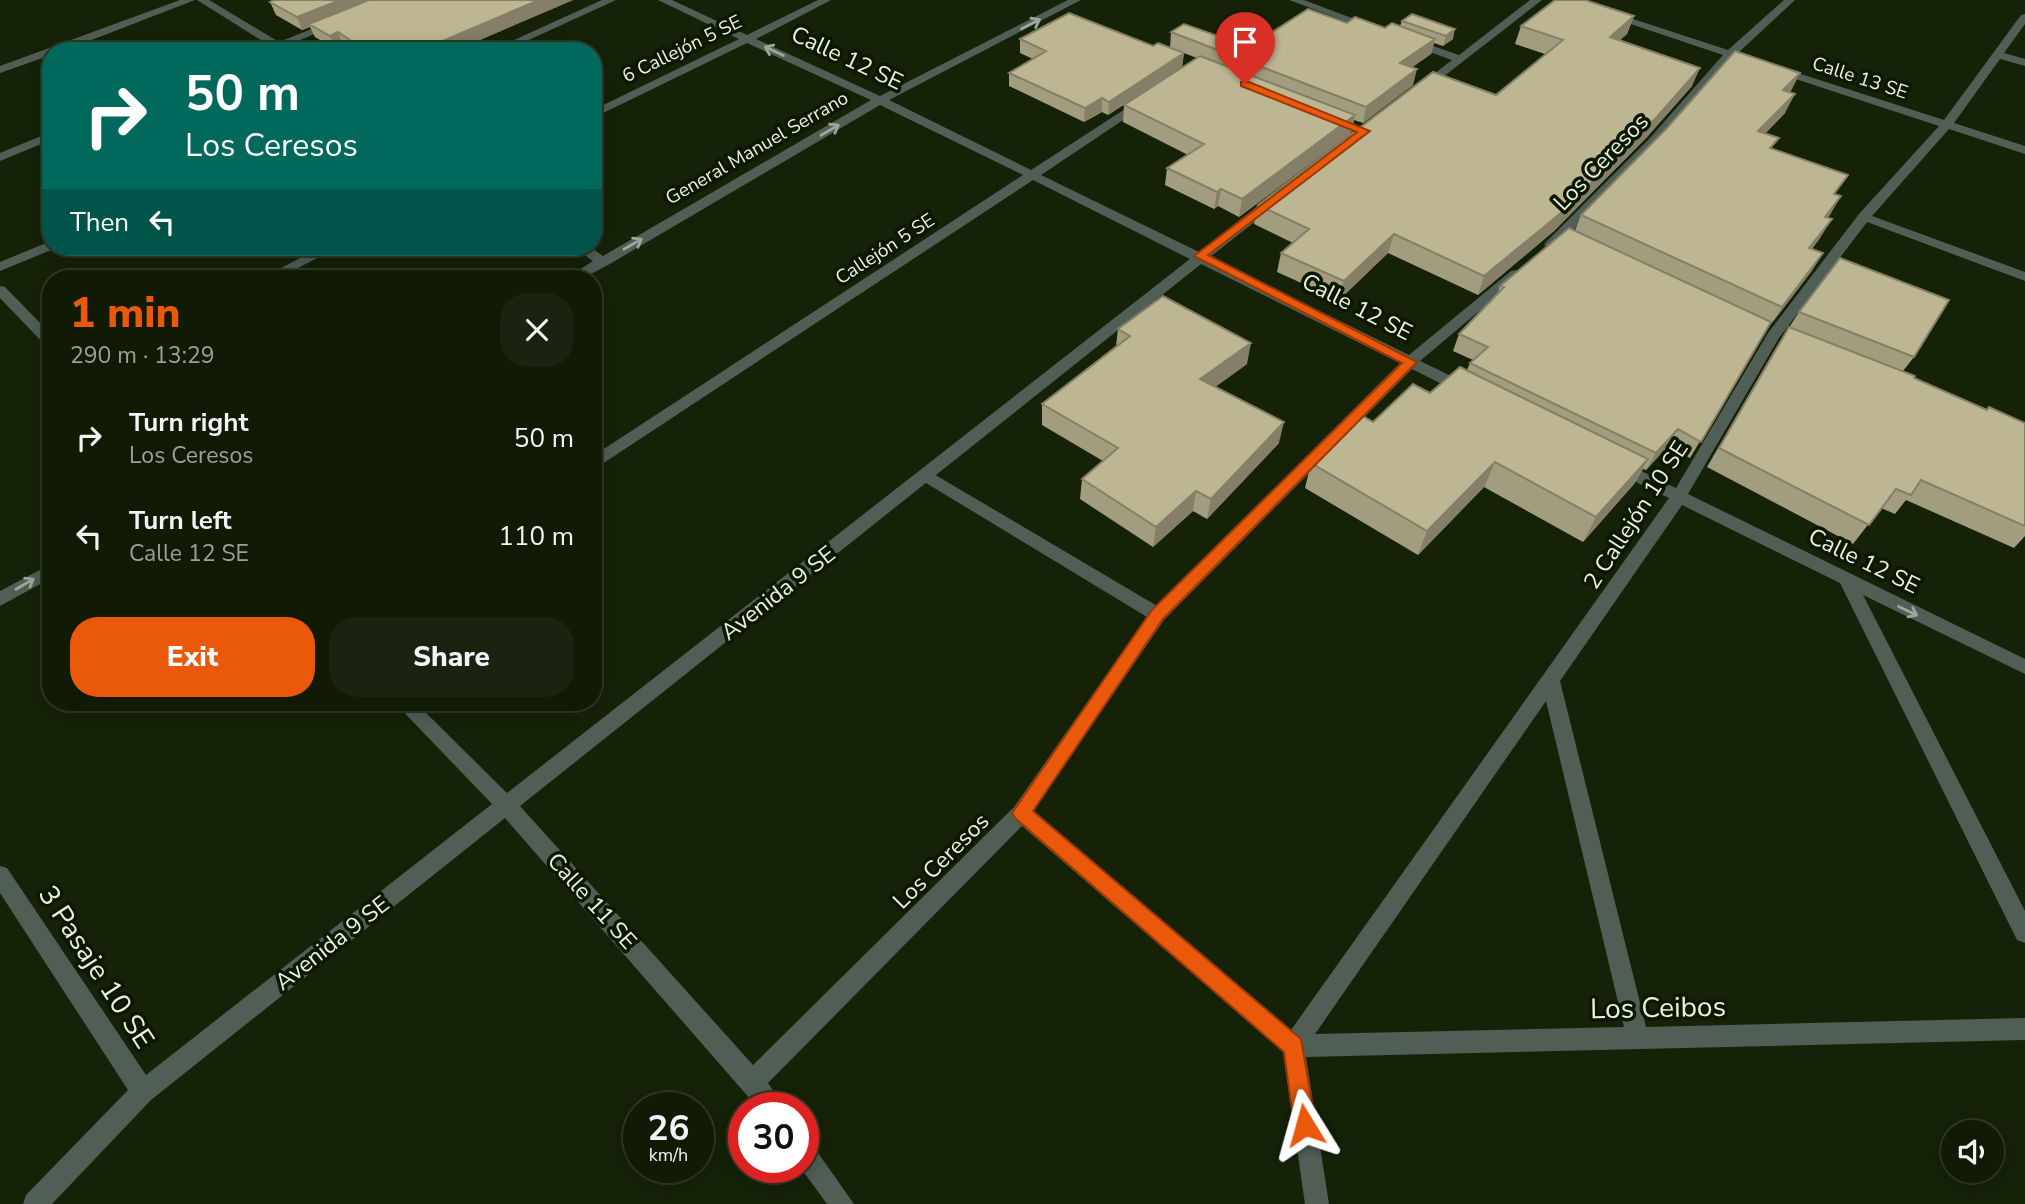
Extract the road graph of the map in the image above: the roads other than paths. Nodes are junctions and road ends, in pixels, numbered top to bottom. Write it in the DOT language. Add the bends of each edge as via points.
graph roads {
  1 [pos="190,0"];
  2 [pos="202,0"];
  3 [pos="611,0"];
  4 [pos="663,0"];
  5 [pos="826,0"];
  6 [pos="1076,0"];
  7 [pos="1294,0"];
  8 [pos="1537,0"];
  9 [pos="1564,0"];
  10 [pos="1790,0"];
  11 [pos="1582,2"];
  12 [pos="1058,10"];
  13 [pos="1070,16"];
  14 [pos="2025,17"];
  15 [pos="342,20"];
  16 [pos="1384,32"];
  17 [pos="1397,36"];
  18 [pos="746,38"];
  19 [pos="76,42"];
  20 [pos="272,42"];
  21 [pos="295,42"];
  22 [pos="515,42"];
  23 [pos="42,54"];
  24 [pos="1730,54"];
  25 [pos="1999,55"];
  26 [pos="1461,59"];
  27 [pos="1755,62"];
  28 [pos="2025,63"];
  29 [pos="1768,66"];
  30 [pos="0,70"];
  31 [pos="1153,94"];
  32 [pos="1408,99"];
  33 [pos="880,100"];
  34 [pos="602,110"];
  35 [pos="1946,125"];
  36 [pos="42,140"];
  37 [pos="2025,150"];
  38 [pos="0,157"];
  39 [pos="1033,175"];
  40 [pos="1288,189"];
  41 [pos="1864,217"];
  42 [pos="42,249"];
  43 [pos="313,256"];
  44 [pos="594,256"];
  45 [pos="1200,256"];
  46 [pos="603,262"];
  47 [pos="0,267"];
  48 [pos="285,270"];
  49 [pos="588,270"];
  50 [pos="2025,277"];
  51 [pos="0,290"];
  52 [pos="42,334"];
  53 [pos="1410,362"];
  54 [pos="1484,398"];
  55 [pos="602,458"];
  56 [pos="1605,460"];
  57 [pos="927,476"];
  58 [pos="1679,496"];
  59 [pos="42,575"];
  60 [pos="1847,581"];
  61 [pos="0,598"];
  62 [pos="1158,615"];
  63 [pos="2025,667"];
  64 [pos="1551,682"];
  65 [pos="411,711"];
  66 [pos="508,806"];
  67 [pos="1021,813"];
  68 [pos="0,875"];
  69 [pos="2025,933"];
  70 [pos="2025,1029"];
  71 [pos="1638,1038"];
  72 [pos="1293,1046"];
  73 [pos="753,1082"];
  74 [pos="143,1092"];
  75 [pos="760,1092"];
  76 [pos="819,1173"];
  77 [pos="35,1204"];
  78 [pos="842,1204"];
  79 [pos="1317,1204"];
  1 -- 19 [label="street"];
  2 -- 20 [label="street"];
  3 -- 22 [label="street"];
  4 -- 18 [label="street, Calle 12 SE"];
  5 -- 18 [label="street, 6 Callejón 5 SE"];
  6 -- 12 [label="street, General Manuel Serrano"];
  7 -- 16 [label="street"];
  8 -- 26 [label="street"];
  9 -- 11 [label="street"];
  10 -- 24 [label="street, Los Ceresos"];
  11 -- 24 [label="street"];
  12 -- 13 [label="street"];
  33 -- 12 [label="street, General Manuel Serrano, one-way"];
  14 -- 25 [label="street, 2 Callejón 10 SE"];
  15 -- 21 [label="street"];
  17 -- 26 [label="street"];
  33 -- 18 [label="street, Calle 12 SE, one-way"];
  18 -- 34 [label="street, 6 Callejón 5 SE"];
  23 -- 30 [label="street"];
  24 -- 27 [label="street"];
  24 -- 53 [label="street, Los Ceresos" via="1567,239 1534,259"];
  25 -- 28 [label="street"];
  25 -- 35 [label="street, 2 Callejón 10 SE"];
  26 -- 32 [label="street"];
  29 -- 35 [label="street, Calle 13 SE"];
  31 -- 39 [label="street, Callejón 5 SE"];
  33 -- 39 [label="street, Calle 12 SE"];
  46 -- 33 [label="street, General Manuel Serrano, one-way"];
  35 -- 37 [label="street, Calle 13 SE"];
  35 -- 41 [label="street, 2 Callejón 10 SE"];
  36 -- 38 [label="street"];
  39 -- 45 [label="street, Calle 12 SE"];
  39 -- 55 [label="street, Callejón 5 SE"];
  40 -- 45 [label="street, Avenida 9 SE"];
  41 -- 50 [label="street"];
  41 -- 58 [label="street, 2 Callejón 10 SE" via="1773,336"];
  42 -- 47 [label="street"];
  43 -- 48 [label="street"];
  44 -- 46 [label="street"];
  45 -- 53 [label="street, Calle 12 SE"];
  45 -- 57 [label="street, Avenida 9 SE"];
  46 -- 49 [label="street, General Manuel Serrano"];
  51 -- 52 [label="street"];
  53 -- 54 [label="street, Calle 12 SE"];
  53 -- 62 [label="street, Los Ceresos"];
  56 -- 58 [label="street, Calle 12 SE"];
  57 -- 62 [label="street"];
  57 -- 66 [label="street, Avenida 9 SE"];
  58 -- 60 [label="street, Calle 12 SE"];
  58 -- 64 [label="street, 2 Callejón 10 SE"];
  61 -- 59 [label="street, one-way"];
  60 -- 63 [label="street, Calle 12 SE, one-way"];
  60 -- 69 [label="street"];
  62 -- 67 [label="street, Los Ceresos"];
  64 -- 71 [label="street"];
  64 -- 72 [label="street, 2 Callejón 10 SE"];
  65 -- 66 [label="street, Calle 11 SE"];
  66 -- 73 [label="street, Calle 11 SE"];
  66 -- 74 [label="street, Avenida 9 SE"];
  67 -- 72 [label="street"];
  67 -- 73 [label="street, Los Ceresos"];
  68 -- 74 [label="street, 3 Pasaje 10 SE"];
  70 -- 71 [label="street, Los Ceibos"];
  71 -- 72 [label="street, Los Ceibos"];
  72 -- 79 [label="street"];
  73 -- 75 [label="street, Calle 11 SE"];
  74 -- 77 [label="street, Avenida 9 SE"];
  76 -- 78 [label="street"];
}
